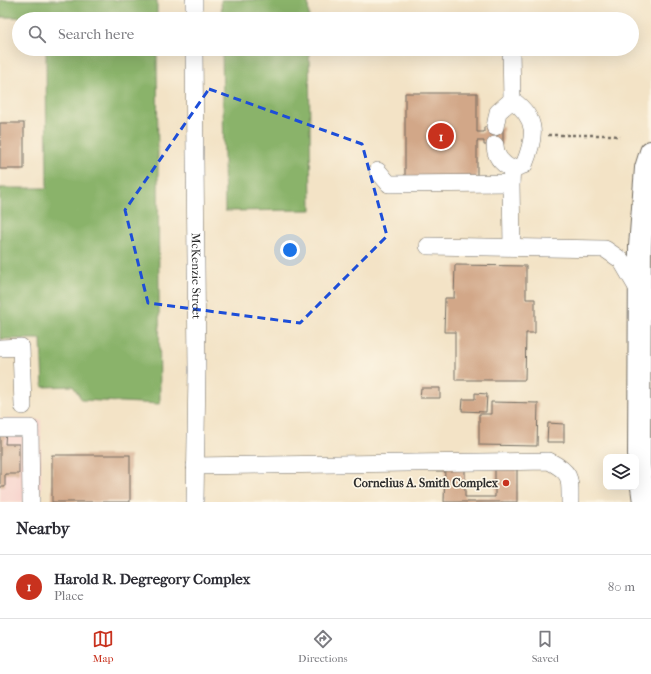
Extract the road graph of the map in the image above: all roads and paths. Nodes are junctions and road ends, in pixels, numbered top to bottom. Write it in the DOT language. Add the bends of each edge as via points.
graph roads {
  1 [pos="194,0"];
  2 [pos="194,12"];
  3 [pos="194,56"];
  4 [pos="511,56"];
  5 [pos="512,100"];
  6 [pos="495,127"];
  7 [pos="532,135"];
  8 [pos="620,137"];
  9 [pos="495,145"];
  10 [pos="651,152"];
  11 [pos="378,171"];
  12 [pos="512,176"];
  13 [pos="428,246"];
  14 [pos="512,247"];
  15 [pos="639,291"];
  16 [pos="0,348"];
  17 [pos="22,406"];
  18 [pos="0,428"];
  19 [pos="195,466"];
  20 [pos="646,498"];
  21 [pos="31,502"];
  22 [pos="195,502"];
  23 [pos="570,502"];
  1 -- 2 [label="street"];
  3 -- 19 [label="street, McKenzie Street"];
  4 -- 5 [label="street"];
  5 -- 6 [label="street" via="498,112"];
  5 -- 7 [label="street" via="524,109 532,123"];
  7 -- 8 [label="path"];
  7 -- 12 [label="street" via="533,144 524,165"];
  9 -- 12 [label="street" via="498,157"];
  10 -- 15 [label="main road" via="646,168 641,214"];
  11 -- 12 [label="street" via="389,184"];
  12 -- 14 [label="street"];
  13 -- 14 [label="street"];
  14 -- 15 [label="street" via="605,249 621,260"];
  15 -- 20 [label="main road" via="639,465"];
  16 -- 17 [label="street" via="21,347"];
  18 -- 21 [label="street" via="30,428"];
  19 -- 22 [label="street, McKenzie Street"];
  19 -- 23 [label="street" via="549,461 564,468 570,482"];
}
